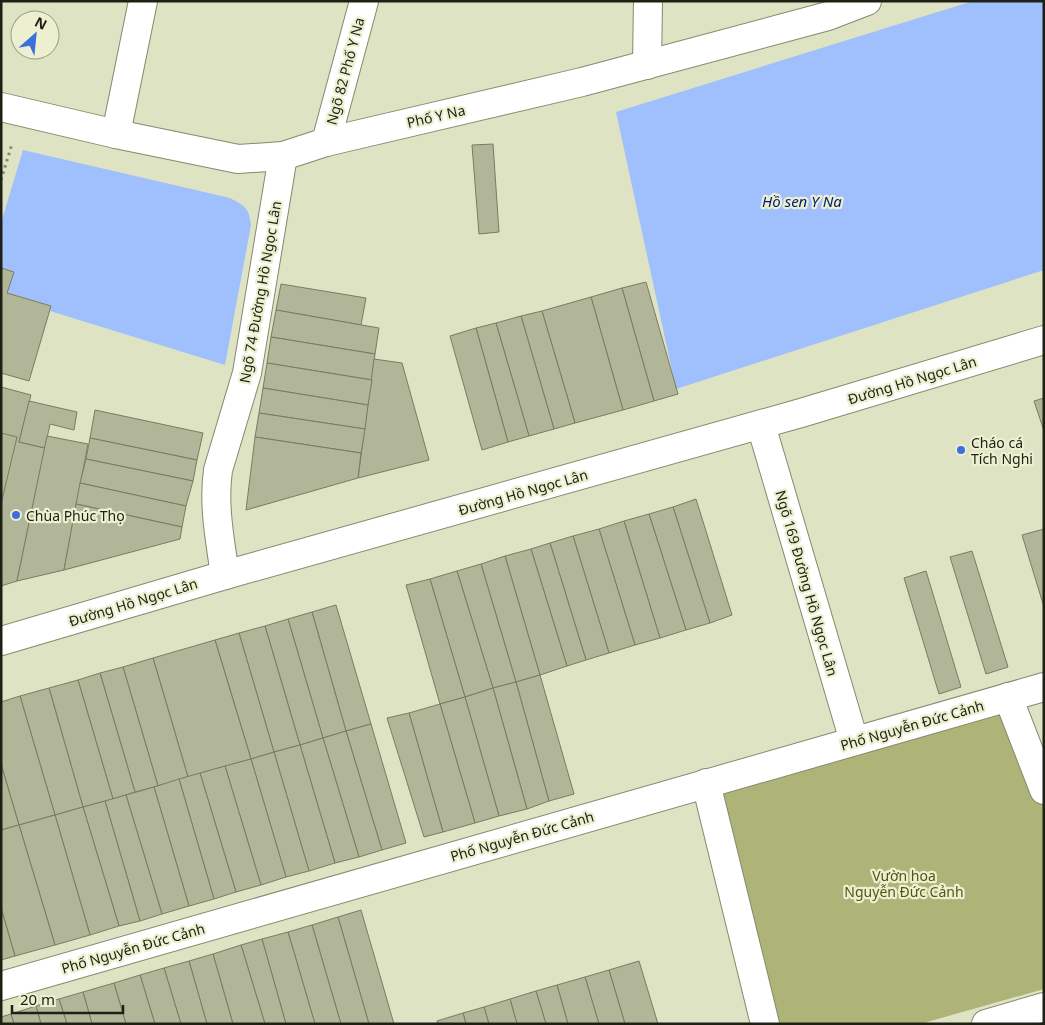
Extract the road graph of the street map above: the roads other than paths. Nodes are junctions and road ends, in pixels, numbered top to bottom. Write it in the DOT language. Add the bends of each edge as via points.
graph roads {
  1 [pos="143,1"];
  2 [pos="364,1"];
  3 [pos="648,1"];
  4 [pos="859,3"];
  5 [pos="647,65"];
  6 [pos="1,108"];
  7 [pos="116,134"];
  8 [pos="326,142"];
  9 [pos="283,156"];
  10 [pos="1044,340"];
  11 [pos="761,425"];
  12 [pos="225,575"];
  13 [pos="1,641"];
  14 [pos="1044,687"];
  15 [pos="1008,697"];
  16 [pos="854,741"];
  17 [pos="706,783"];
  18 [pos="1044,790"];
  19 [pos="1,986"];
  20 [pos="1044,1007"];
  21 [pos="765,1024"];
  22 [pos="986,1024"];
  1 -- 7 [label="street"];
  2 -- 8 [label="street, Ngõ 82 Phố Y Na"];
  3 -- 5 [label="street"];
  4 -- 5 [label="street, Phố Y Na" via="828,16"];
  5 -- 8 [label="street, Phố Y Na"];
  6 -- 7 [label="street, Phố Y Na"];
  7 -- 9 [label="street, Phố Y Na" via="238,159"];
  8 -- 9 [label="street, Phố Y Na"];
  9 -- 12 [label="street, Ngõ 74 Đường Hồ Ngọc Lân" via="247,373 216,483"];
  10 -- 11 [label="street, Đường Hồ Ngọc Lân"];
  11 -- 12 [label="street, Đường Hồ Ngọc Lân"];
  11 -- 16 [label="street, Ngõ 169 Đường Hồ Ngọc Lân"];
  12 -- 13 [label="street, Đường Hồ Ngọc Lân"];
  14 -- 15 [label="street, Phố Nguyễn Đức Cảnh"];
  15 -- 16 [label="street, Phố Nguyễn Đức Cảnh"];
  15 -- 18 [label="street"];
  16 -- 17 [label="street, Phố Nguyễn Đức Cảnh"];
  17 -- 19 [label="street, Phố Nguyễn Đức Cảnh"];
  17 -- 21 [label="street"];
  20 -- 22 [label="street"];
}
